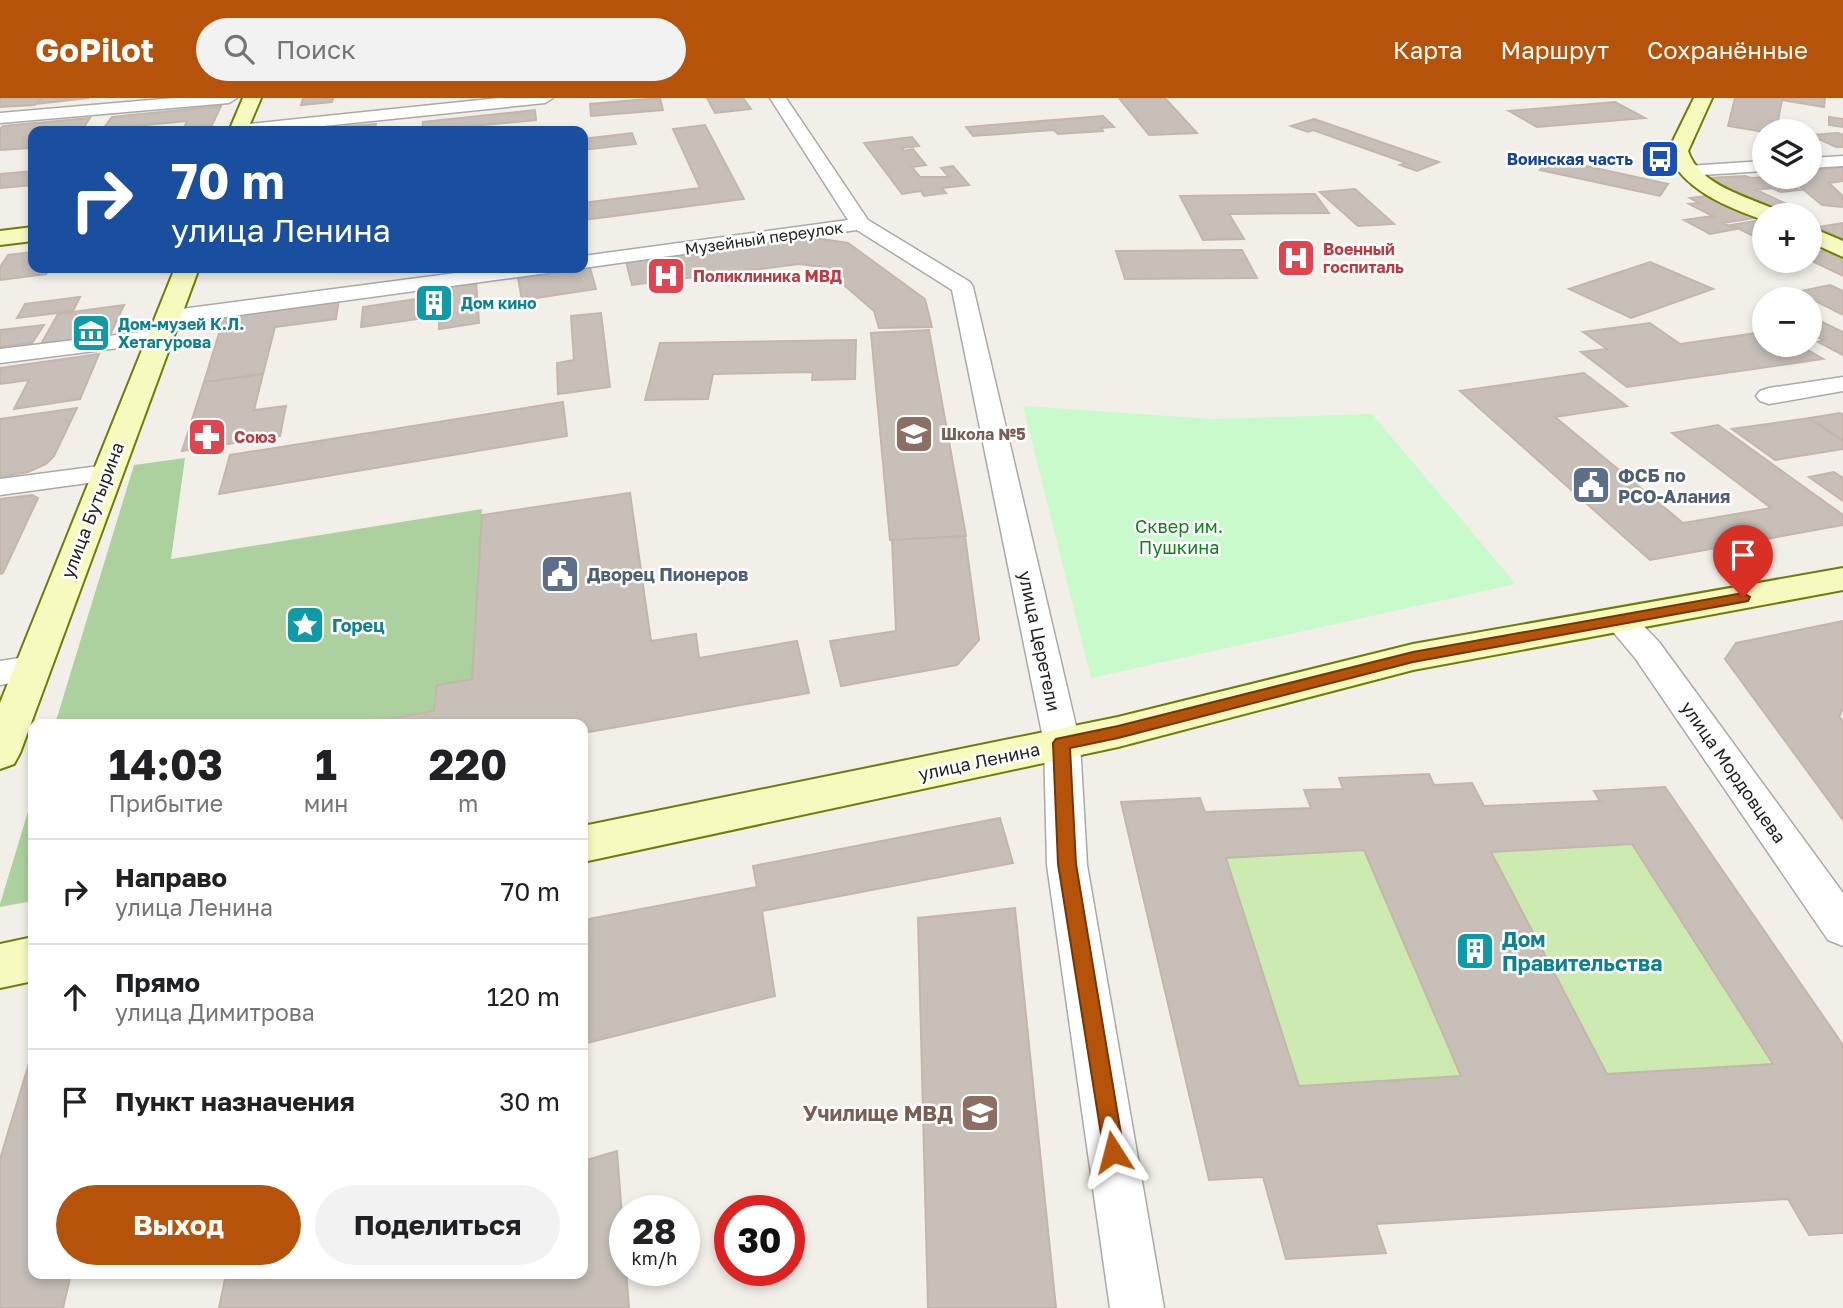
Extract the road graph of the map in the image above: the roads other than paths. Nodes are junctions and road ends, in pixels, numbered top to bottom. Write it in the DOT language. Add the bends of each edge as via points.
graph roads {
  1 [pos="229,98"];
  2 [pos="251,98"];
  3 [pos="545,98"];
  4 [pos="778,98"];
  5 [pos="1703,98"];
  6 [pos="500,100"];
  7 [pos="0,118"];
  8 [pos="240,126"];
  9 [pos="280,126"];
  10 [pos="1843,160"];
  11 [pos="1822,162"];
  12 [pos="1752,167"];
  13 [pos="1688,171"];
  14 [pos="1752,207"];
  15 [pos="861,224"];
  16 [pos="28,235"];
  17 [pos="0,238"];
  18 [pos="1822,240"];
  19 [pos="1843,250"];
  20 [pos="588,261"];
  21 [pos="185,273"];
  22 [pos="508,273"];
  23 [pos="162,328"];
  24 [pos="0,356"];
  25 [pos="1843,384"];
  26 [pos="1769,396"];
  27 [pos="107,473"];
  28 [pos="0,486"];
  29 [pos="1843,579"];
  30 [pos="1620,621"];
  31 [pos="16,671"];
  32 [pos="1062,743"];
  33 [pos="0,753"];
  34 [pos="588,843"];
  35 [pos="1843,927"];
  36 [pos="28,960"];
  37 [pos="0,965"];
  38 [pos="1137,1308"];
  1 -- 7 [label="street"];
  2 -- 8 [label="main road"];
  3 -- 6 [label="street"];
  4 -- 15 [label="street, улица Церетели"];
  5 -- 13 [label="main road" via="1678,151"];
  6 -- 9 [label="street"];
  10 -- 11 [label="street"];
  12 -- 13 [label="street"];
  13 -- 14 [label="main road"];
  15 -- 20 [label="street, Музейный переулок"];
  15 -- 32 [label="street, улица Церетели" via="962,286"];
  16 -- 17 [label="main road"];
  18 -- 19 [label="main road"];
  21 -- 23 [label="main road, улица Бутырина"];
  22 -- 23 [label="street"];
  23 -- 24 [label="street"];
  23 -- 27 [label="main road, улица Бутырина"];
  25 -- 26 [label="street"];
  27 -- 28 [label="street"];
  27 -- 31 [label="main road, улица Бутырина"];
  29 -- 30 [label="main road, улица Ленина"];
  30 -- 32 [label="main road, улица Ленина" via="1413,657"];
  30 -- 35 [label="street, улица Мордовцева" via="1647,650"];
  31 -- 33 [label="main road, улица Бутырина"];
  32 -- 34 [label="main road, улица Ленина"];
  32 -- 38 [label="street, улица Церетели" via="1067,864"];
  36 -- 37 [label="main road"];
}
